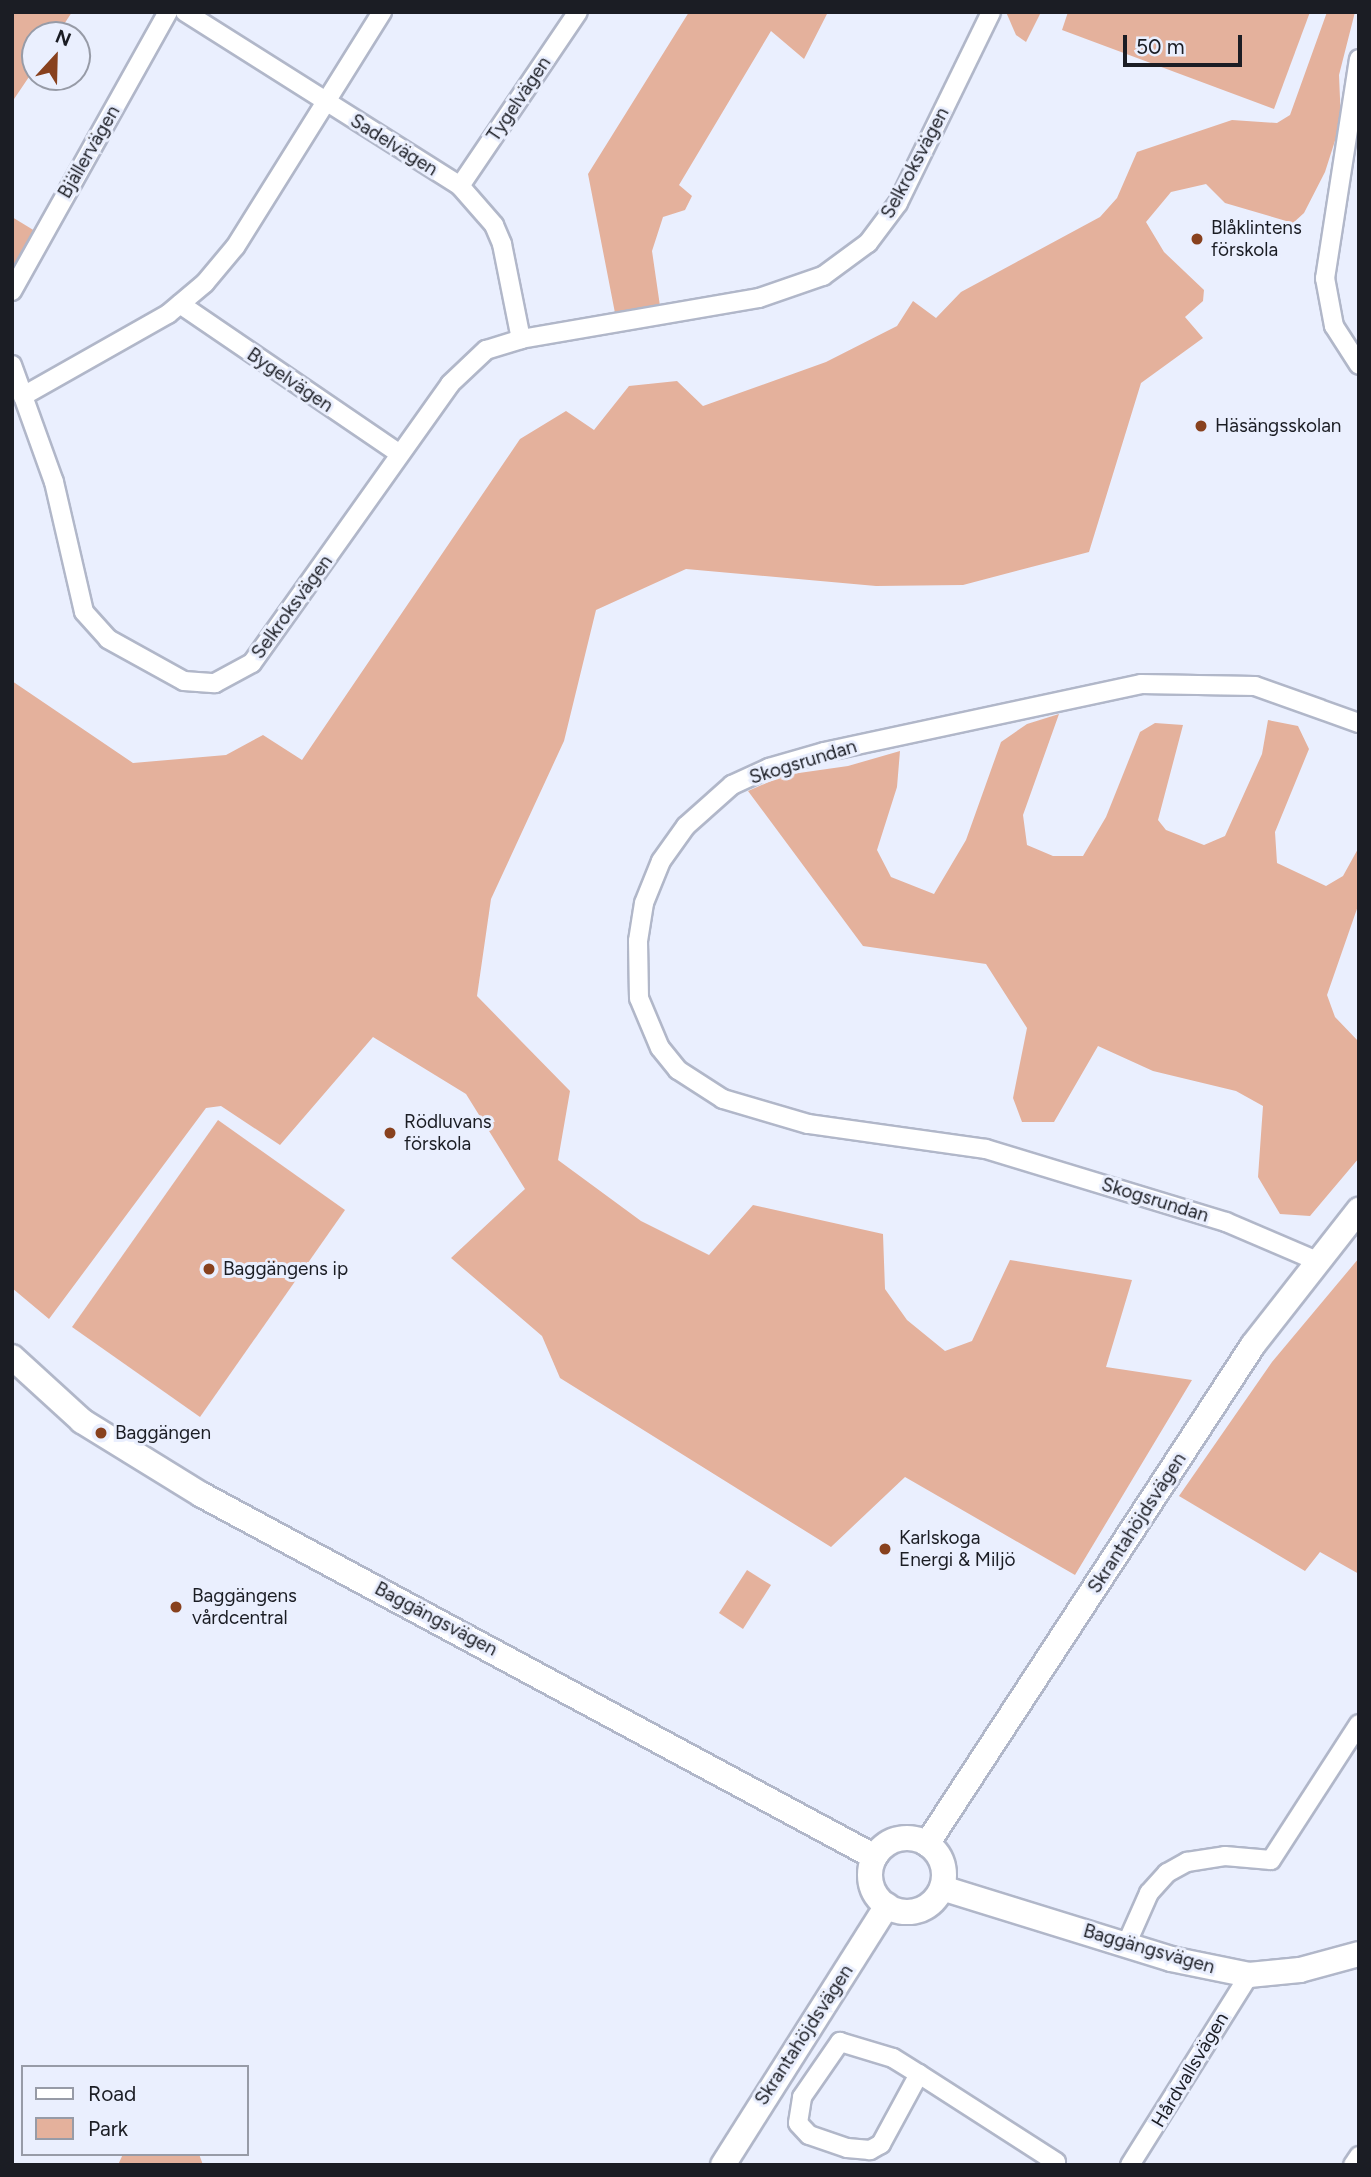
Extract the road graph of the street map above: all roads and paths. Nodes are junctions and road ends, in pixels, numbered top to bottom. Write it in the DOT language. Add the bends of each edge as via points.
graph roads {
  1 [pos="167,12"];
  2 [pos="185,12"];
  3 [pos="382,12"];
  4 [pos="578,12"];
  5 [pos="991,12"];
  6 [pos="1359,60"];
  7 [pos="326,102"];
  8 [pos="460,186"];
  9 [pos="12,291"];
  10 [pos="180,304"];
  11 [pos="521,339"];
  12 [pos="12,365"];
  13 [pos="1359,365"];
  14 [pos="23,396"];
  15 [pos="400,454"];
  16 [pos="1359,723"];
  17 [pos="1359,1210"];
  18 [pos="1317,1261"];
  19 [pos="12,1357"];
  20 [pos="1359,1724"];
  21 [pos="928,1844"];
  22 [pos="875,1857"];
  23 [pos="942,1888"];
  24 [pos="887,1906"];
  25 [pos="1126,1945"];
  26 [pos="1359,1954"];
  27 [pos="1249,1975"];
  28 [pos="919,2074"];
  29 [pos="1359,2156"];
  30 [pos="1059,2164"];
  31 [pos="723,2165"];
  32 [pos="1130,2165"];
  33 [pos="1353,2165"];
  1 -- 9 [label="street, Bjällervägen"];
  2 -- 7 [label="street, Sadelvägen"];
  3 -- 7 [label="street"];
  4 -- 8 [label="street, Tygelvägen"];
  5 -- 11 [label="street, Selkroksvägen" via="898,203 868,243 846,260 823,276 759,298"];
  6 -- 13 [label="street" via="1325,278 1337,334"];
  7 -- 8 [label="street, Sadelvägen"];
  7 -- 10 [label="street" via="235,247"];
  8 -- 11 [label="street, Sadelvägen" via="494,225 502,244"];
  10 -- 14 [label="street"];
  10 -- 15 [label="street, Bygelvägen"];
  11 -- 15 [label="street, Selkroksvägen" via="486,350 465,365"];
  12 -- 14 [label="street"];
  14 -- 15 [label="street, Selkroksvägen" via="54,482 84,612 108,639 174,676 200,684 233,677 267,647"];
  16 -- 18 [label="street, Skogsrundan" via="1284,693 1246,685 1140,684 769,768 707,802 686,826 661,860 644,903 638,941 639,998 660,1048 678,1070 723,1099 799,1122 986,1149 1226,1222"];
  17 -- 18 [label="street, Skrantahöjdsvägen"];
  18 -- 21 [label="street, Skrantahöjdsvägen" via="1246,1356"];
  19 -- 22 [label="street, Baggängsvägen" via="59,1402 141,1460"];
  20 -- 25 [label="street" via="1271,1860 1205,1857 1177,1867 1149,1893"];
  21 -- 22 [label="street" via="899,1839"];
  21 -- 23 [label="street" via="942,1862"];
  22 -- 24 [label="street" via="872,1886"];
  23 -- 24 [label="street" via="917,1911"];
  23 -- 25 [label="street, Baggängsvägen"];
  24 -- 31 [label="street, Skrantahöjdsvägen"];
  25 -- 27 [label="street, Baggängsvägen"];
  26 -- 27 [label="street, Baggängsvägen" via="1300,1970"];
  27 -- 32 [label="street, Hårdvallsvägen"];
  28 -- 28 [label="street" via="874,2051 840,2042 802,2097 799,2123 808,2134 847,2148 870,2150 881,2144"];
  28 -- 30 [label="street"];
  29 -- 33 [label="street"];
}
